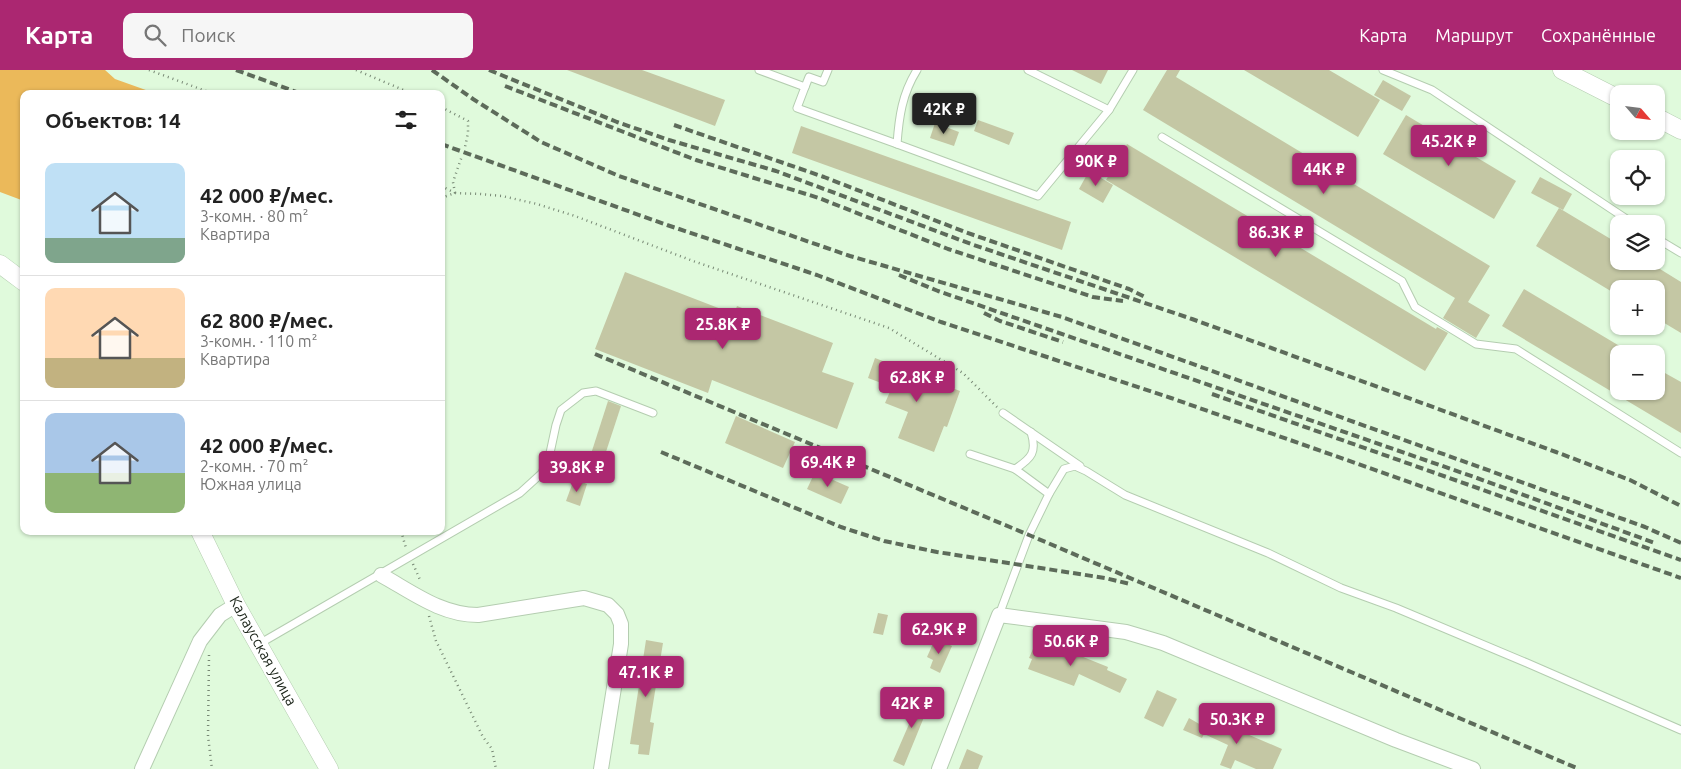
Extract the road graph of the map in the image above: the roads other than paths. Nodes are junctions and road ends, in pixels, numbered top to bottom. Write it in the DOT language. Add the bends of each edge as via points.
graph roads {
  1 [pos="759,70"];
  2 [pos="828,70"];
  3 [pos="917,70"];
  4 [pos="1028,70"];
  5 [pos="1134,70"];
  6 [pos="1383,70"];
  7 [pos="1562,70"];
  8 [pos="805,87"];
  9 [pos="1610,94"];
  10 [pos="1109,110"];
  11 [pos="1665,122"];
  12 [pos="1681,130"];
  13 [pos="1162,137"];
  14 [pos="896,144"];
  15 [pos="1620,215"];
  16 [pos="1665,244"];
  17 [pos="1681,254"];
  18 [pos="0,264"];
  19 [pos="20,279"];
  20 [pos="653,412"];
  21 [pos="1003,413"];
  22 [pos="1031,431"];
  23 [pos="1681,453"];
  24 [pos="970,454"];
  25 [pos="1015,469"];
  26 [pos="1086,471"];
  27 [pos="1049,494"];
  28 [pos="202,535"];
  29 [pos="381,575"];
  30 [pos="236,605"];
  31 [pos="999,614"];
  32 [pos="258,645"];
  33 [pos="1681,730"];
  34 [pos="142,769"];
  35 [pos="329,769"];
  36 [pos="601,769"];
  37 [pos="939,769"];
  38 [pos="1473,769"];
  1 -- 8 [label="lane"];
  2 -- 8 [label="lane" via="824,82 809,77"];
  3 -- 14 [label="lane" via="907,85 900,107"];
  4 -- 10 [label="lane"];
  5 -- 10 [label="lane"];
  6 -- 15 [label="lane" via="1432,90"];
  7 -- 9 [label="street"];
  8 -- 14 [label="lane" via="797,108"];
  10 -- 14 [label="lane" via="1038,196"];
  11 -- 12 [label="street"];
  13 -- 23 [label="lane" via="1402,281 1415,307 1476,344 1516,349"];
  16 -- 17 [label="lane"];
  18 -- 19 [label="street"];
  20 -- 29 [label="lane" via="596,391 583,393 561,410 542,473 520,493"];
  21 -- 22 [label="lane"];
  22 -- 25 [label="lane" via="1035,443 1033,454"];
  22 -- 26 [label="lane"];
  24 -- 25 [label="lane"];
  25 -- 27 [label="lane"];
  26 -- 27 [label="lane" via="1075,466 1064,469"];
  26 -- 33 [label="lane" via="1125,495 1268,553 1341,588 1527,662"];
  27 -- 31 [label="lane" via="1029,535"];
  28 -- 30 [label="street, Калаусская улица"];
  29 -- 32 [label="lane"];
  29 -- 36 [label="street" via="428,602 463,615 584,598 608,605 621,624 621,644"];
  30 -- 32 [label="street, Калаусская улица"];
  30 -- 34 [label="street" via="220,615 196,649"];
  31 -- 37 [label="street"];
  31 -- 38 [label="street" via="1126,632 1163,643"];
  32 -- 35 [label="street, Калаусская улица"];
}
